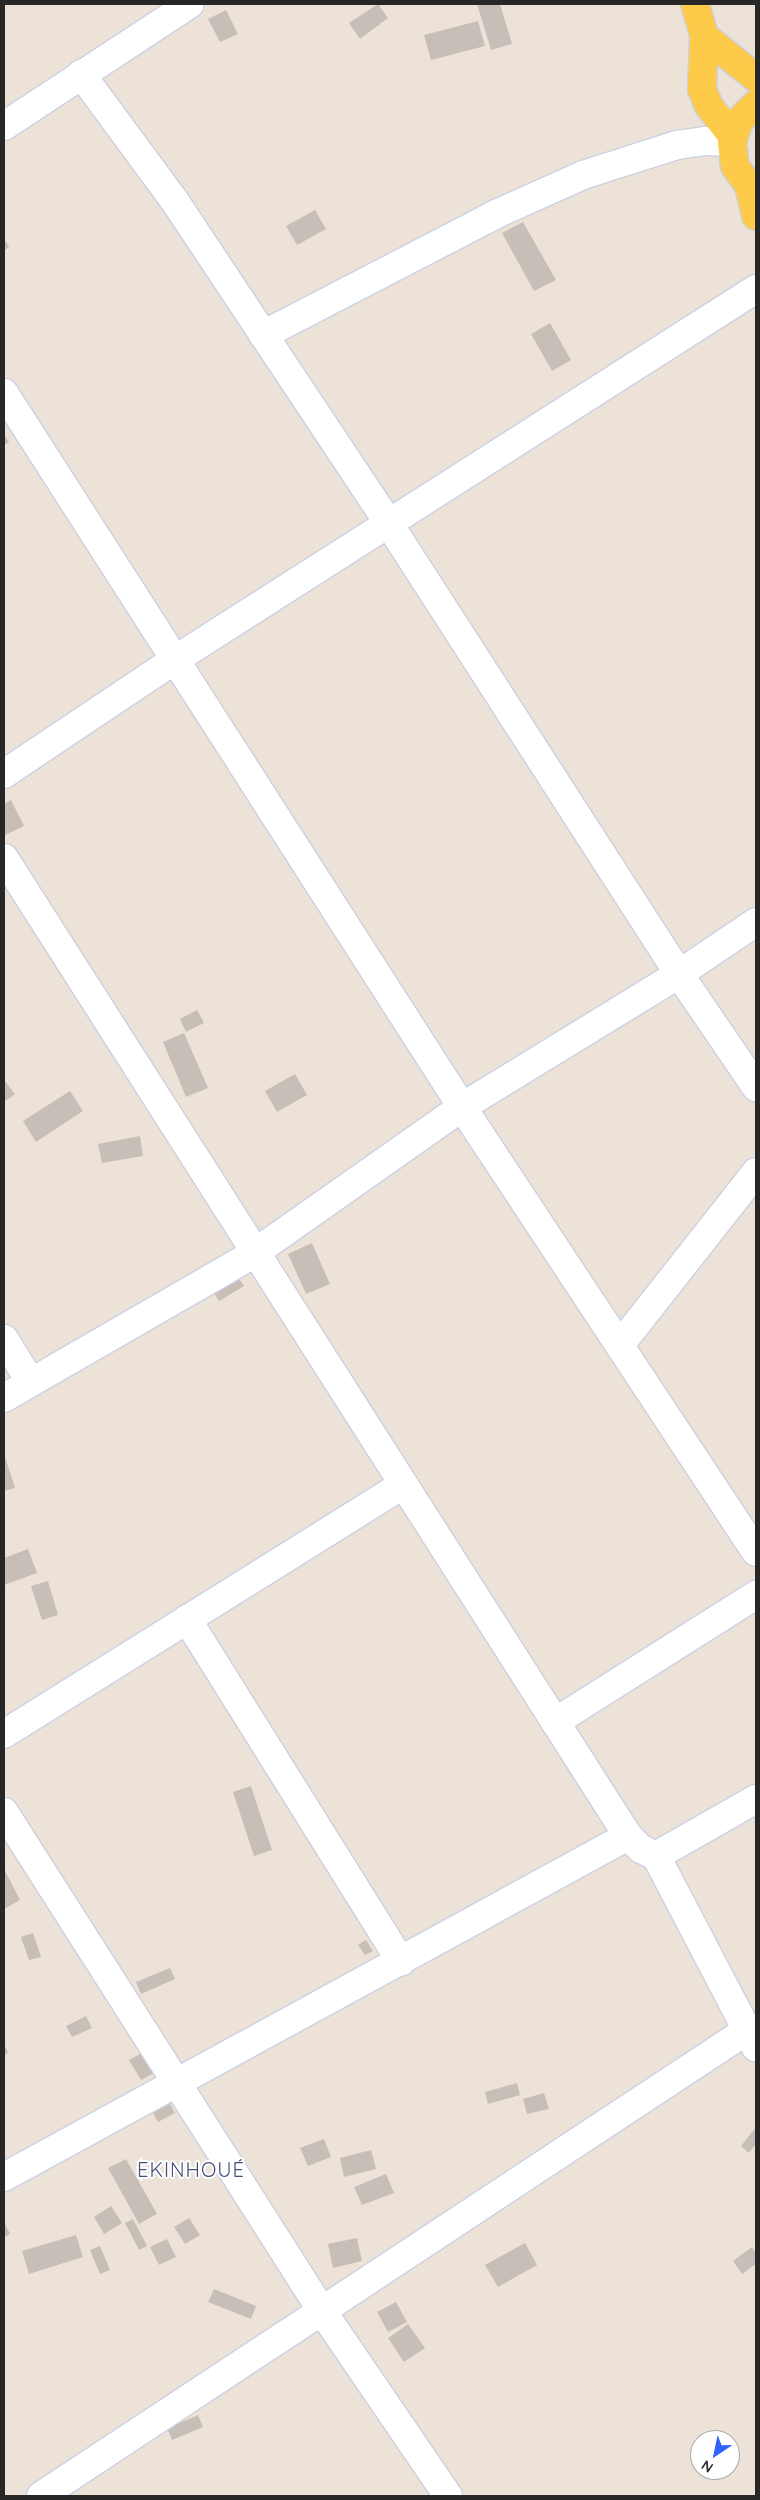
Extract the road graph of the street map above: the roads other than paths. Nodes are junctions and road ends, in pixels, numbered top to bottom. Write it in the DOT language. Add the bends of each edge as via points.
graph roads {
  1 [pos="190,4"];
  2 [pos="695,4"];
  3 [pos="704,36"];
  4 [pos="81,74"];
  5 [pos="756,78"];
  6 [pos="756,104"];
  7 [pos="4,126"];
  8 [pos="733,140"];
  9 [pos="752,189"];
  10 [pos="756,216"];
  11 [pos="756,289"];
  12 [pos="263,335"];
  13 [pos="4,393"];
  14 [pos="389,524"];
  15 [pos="176,659"];
  16 [pos="4,774"];
  17 [pos="4,858"];
  18 [pos="756,922"];
  19 [pos="679,974"];
  20 [pos="756,1087"];
  21 [pos="462,1107"];
  22 [pos="756,1172"];
  23 [pos="253,1254"];
  24 [pos="4,1339"];
  25 [pos="620,1345"];
  26 [pos="30,1381"];
  27 [pos="4,1398"];
  28 [pos="403,1485"];
  29 [pos="756,1552"];
  30 [pos="756,1595"];
  31 [pos="188,1618"];
  32 [pos="555,1722"];
  33 [pos="4,1734"];
  34 [pos="756,1799"];
  35 [pos="4,1812"];
  36 [pos="628,1836"];
  37 [pos="656,1856"];
  38 [pos="401,1962"];
  39 [pos="751,2039"];
  40 [pos="176,2086"];
  41 [pos="4,2177"];
  42 [pos="322,2311"];
  43 [pos="41,2496"];
  44 [pos="448,2496"];
  1 -- 4 [label="street"];
  2 -- 3 [label="main road"];
  3 -- 5 [label="main road"];
  3 -- 8 [label="main road" via="702,89 709,106"];
  4 -- 7 [label="street"];
  4 -- 12 [label="street" via="174,200"];
  6 -- 8 [label="main road" via="739,121"];
  8 -- 9 [label="main road" via="735,166"];
  8 -- 12 [label="street" via="677,145 583,175 496,214"];
  9 -- 10 [label="main road"];
  11 -- 14 [label="street"];
  12 -- 14 [label="street"];
  13 -- 15 [label="street"];
  14 -- 15 [label="street"];
  14 -- 19 [label="street"];
  15 -- 16 [label="street"];
  15 -- 21 [label="street"];
  17 -- 23 [label="street"];
  18 -- 19 [label="street"];
  19 -- 20 [label="street"];
  19 -- 21 [label="street"];
  21 -- 23 [label="street"];
  21 -- 25 [label="street"];
  22 -- 25 [label="street"];
  23 -- 26 [label="street"];
  23 -- 28 [label="street"];
  24 -- 26 [label="street"];
  25 -- 29 [label="street"];
  26 -- 27 [label="street"];
  28 -- 31 [label="street"];
  28 -- 32 [label="street"];
  30 -- 32 [label="street"];
  31 -- 33 [label="street"];
  31 -- 38 [label="street"];
  32 -- 36 [label="street"];
  34 -- 37 [label="street"];
  35 -- 40 [label="street"];
  36 -- 37 [label="street" via="641,1849"];
  36 -- 38 [label="street"];
  37 -- 39 [label="street"];
  38 -- 40 [label="street"];
  39 -- 42 [label="street"];
  40 -- 41 [label="street"];
  40 -- 42 [label="street"];
  42 -- 43 [label="street"];
  42 -- 44 [label="street"];
}
